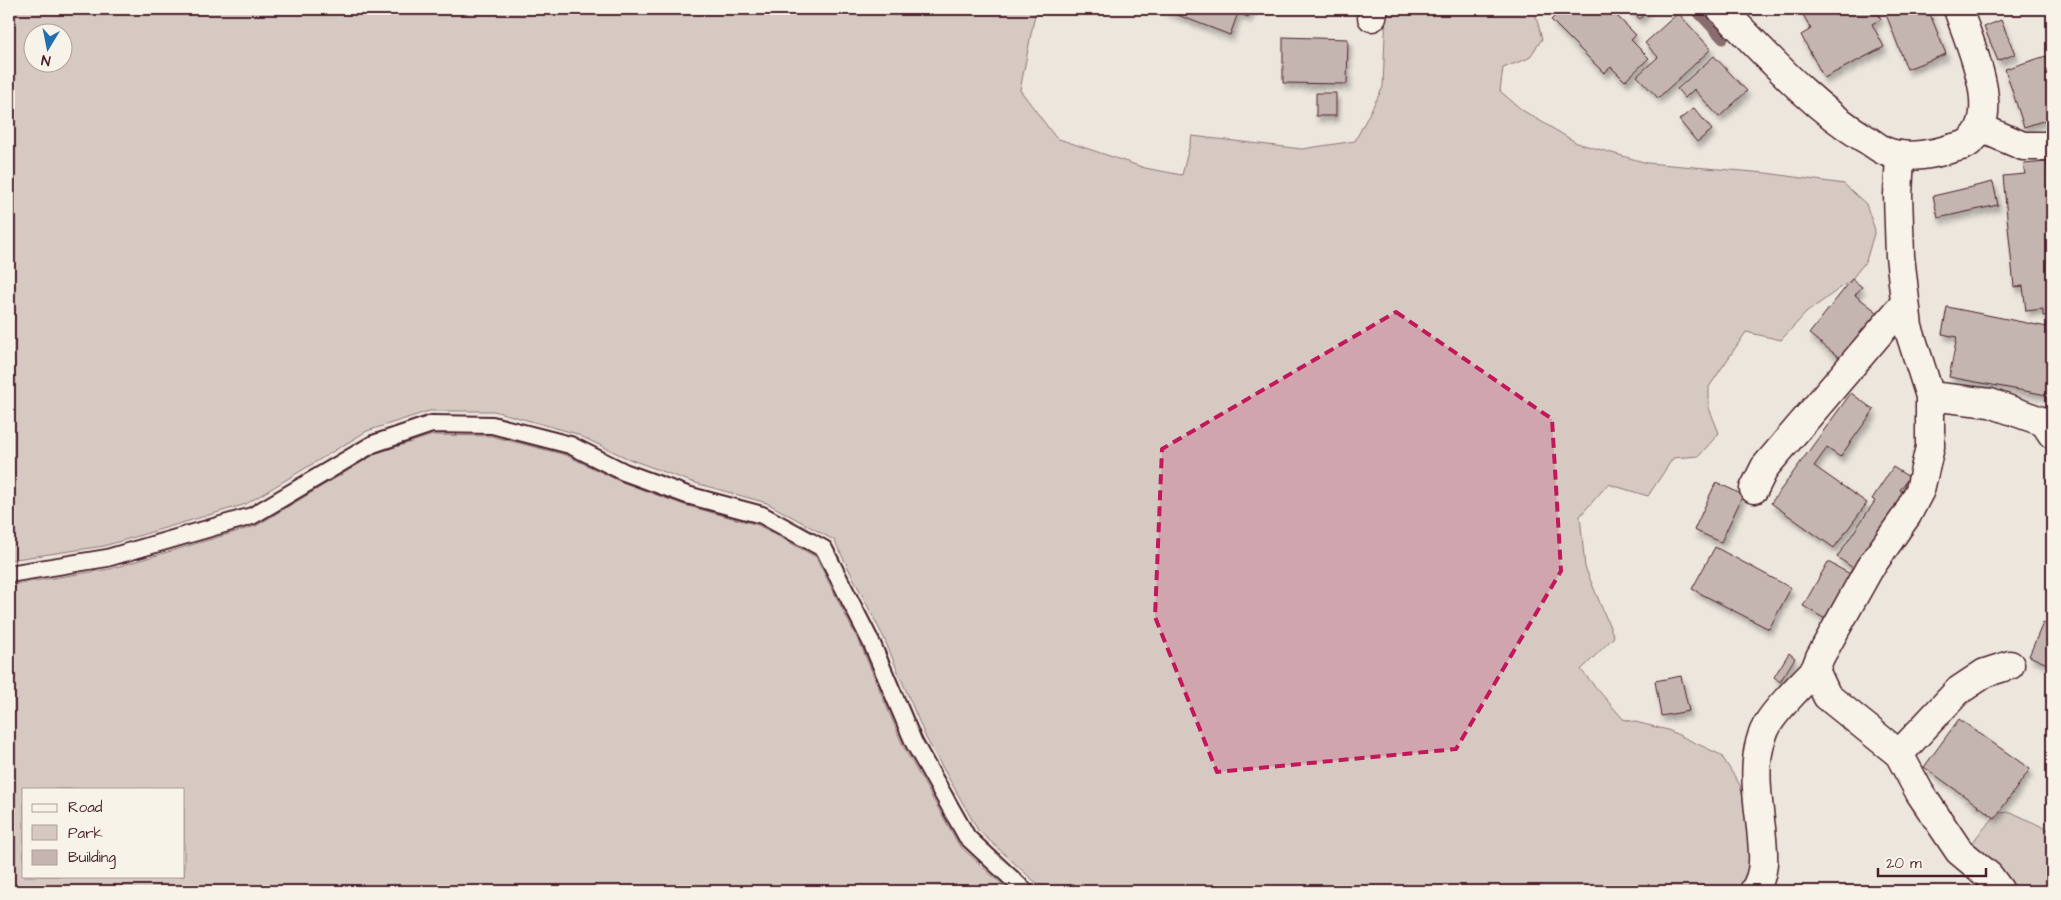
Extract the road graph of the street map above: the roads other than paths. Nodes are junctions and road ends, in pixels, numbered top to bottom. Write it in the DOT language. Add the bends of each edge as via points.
graph roads {
  1 [pos="1720,9"];
  2 [pos="1958,9"];
  3 [pos="1981,128"];
  4 [pos="2052,146"];
  5 [pos="1900,155"];
  6 [pos="1905,302"];
  7 [pos="1930,396"];
  8 [pos="2052,434"];
  9 [pos="1754,489"];
  10 [pos="9,574"];
  11 [pos="2010,665"];
  12 [pos="1815,670"];
  13 [pos="1899,754"];
  14 [pos="1025,891"];
  15 [pos="1754,891"];
  16 [pos="2000,891"];
  1 -- 5 [label="street" via="1838,121 1889,153"];
  2 -- 3 [label="street" via="1983,86 1986,106"];
  3 -- 4 [label="street" via="2023,146"];
  3 -- 5 [label="street" via="1968,144 1947,150"];
  5 -- 6 [label="street" via="1899,238"];
  6 -- 7 [label="street" via="1908,327"];
  6 -- 9 [label="street" via="1765,467"];
  7 -- 8 [label="street" via="1990,403 2044,422"];
  7 -- 12 [label="street" via="1930,447 1920,490 1907,515 1869,569"];
  10 -- 14 [label="lane" via="107,558 252,516 373,444 432,424 492,425 570,445 624,472 678,492 762,515 824,549 872,644 914,744 966,837"];
  11 -- 13 [label="street" via="1985,673 1958,691"];
  12 -- 13 [label="street" via="1827,696"];
  12 -- 15 [label="street" via="1769,722 1760,746 1757,768 1764,863"];
  13 -- 16 [label="street" via="1920,793 1959,851 1989,876"];
}
